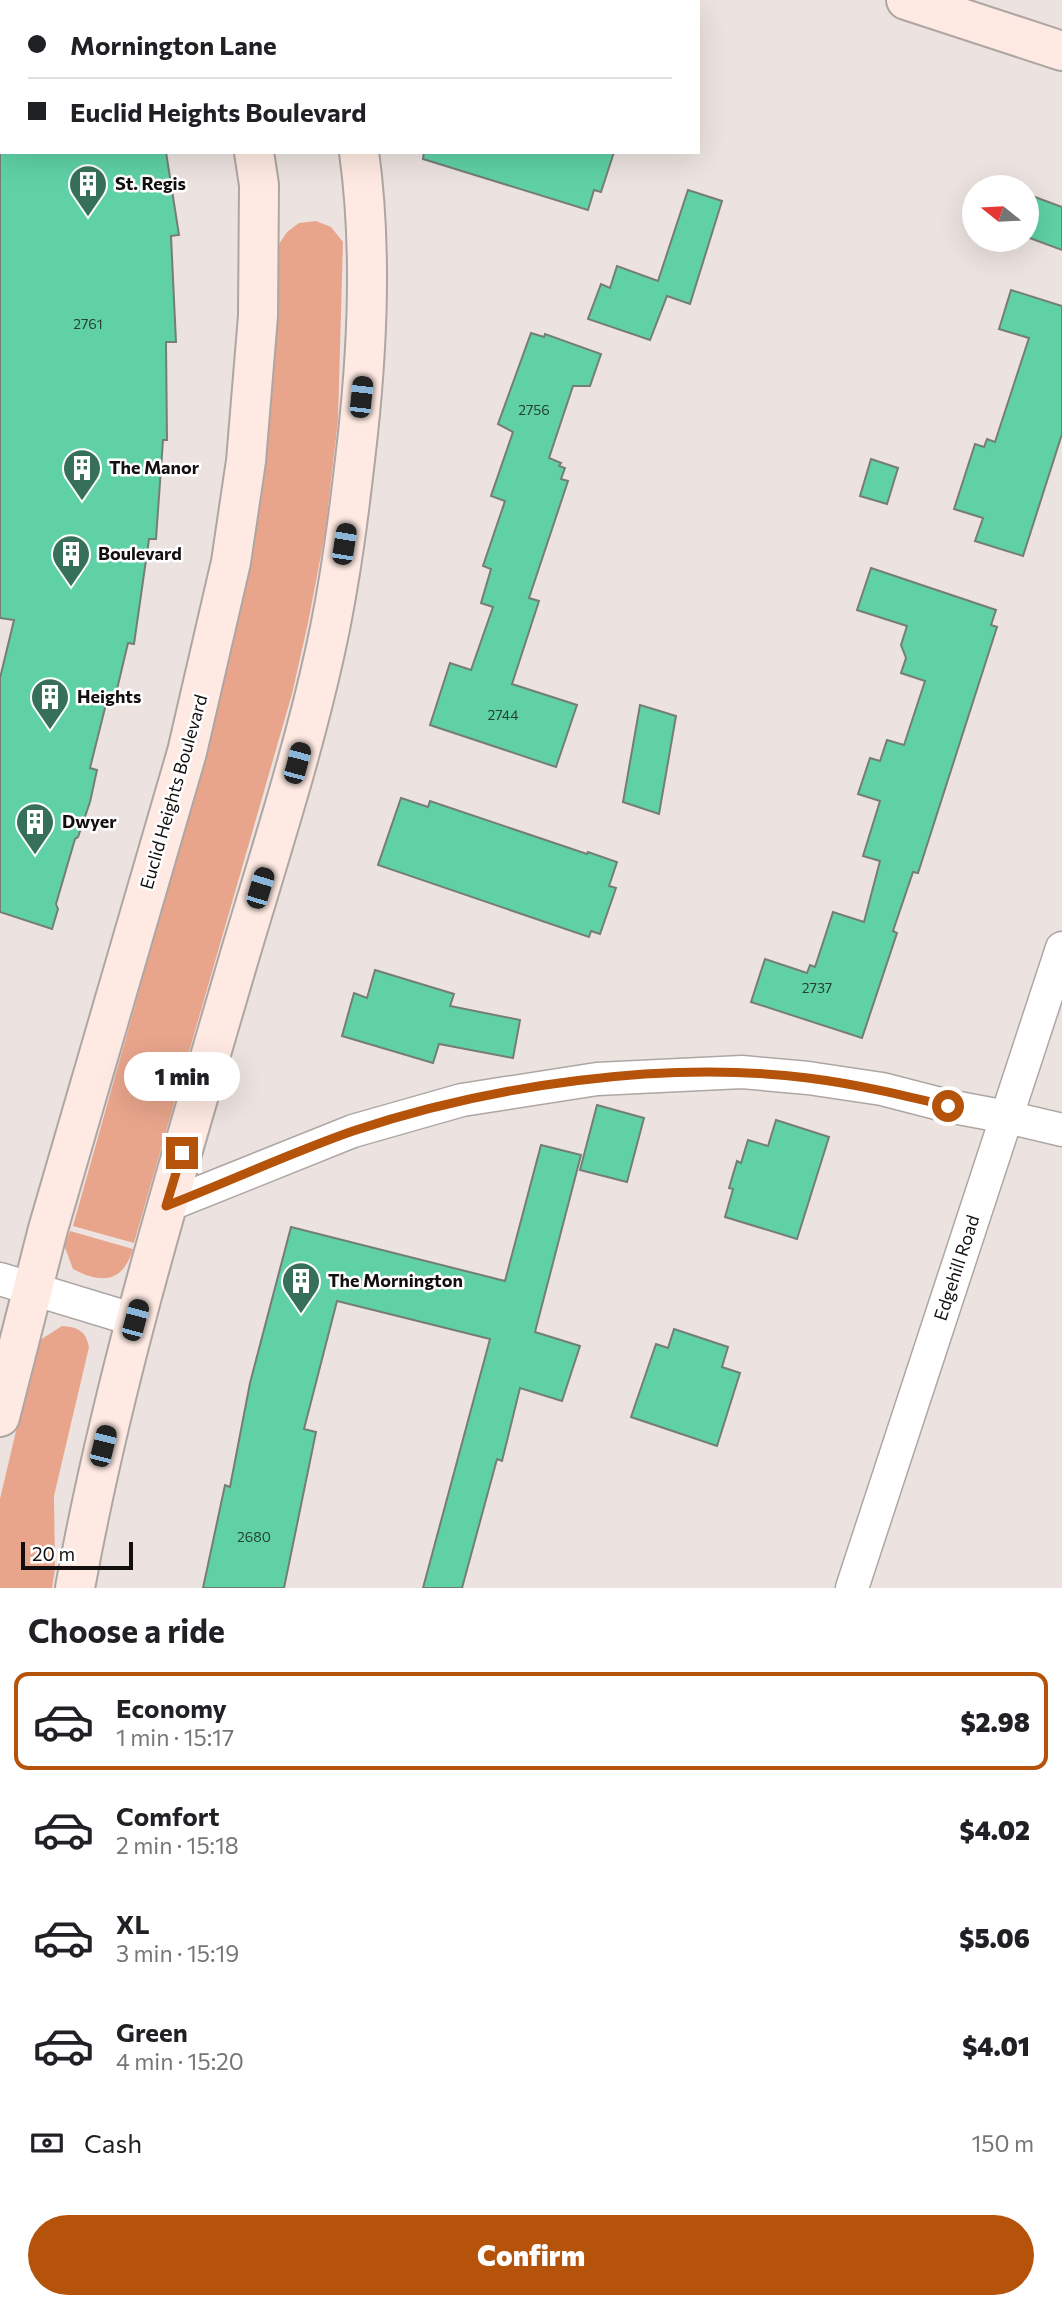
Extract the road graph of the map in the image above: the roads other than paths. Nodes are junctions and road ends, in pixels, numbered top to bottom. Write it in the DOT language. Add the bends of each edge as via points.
graph roads {
  1 [pos="906,0"];
  2 [pos="1062,51"];
  3 [pos="254,154"];
  4 [pos="359,154"];
  5 [pos="1062,948"];
  6 [pos="1007,1117"];
  7 [pos="1062,1130"];
  8 [pos="166,1206"];
  9 [pos="16,1284"];
  10 [pos="135,1320"];
  11 [pos="0,1417"];
  12 [pos="75,1588"];
  13 [pos="852,1588"];
  1 -- 2 [label="main road"];
  3 -- 9 [label="main road, Euclid Heights Boulevard" via="259,185 258,316 246,461 231,562 187,752"];
  4 -- 8 [label="main road" via="368,267 364,373 332,618 291,783"];
  5 -- 6 [label="street, Edgehill Road"];
  6 -- 7 [label="street"];
  6 -- 8 [label="street" via="807,1078 742,1072 597,1079 462,1100 353,1131"];
  6 -- 13 [label="street, Edgehill Road"];
  8 -- 10 [label="main road"];
  9 -- 10 [label="street"];
  9 -- 11 [label="main road, Euclid Heights Boulevard"];
  10 -- 12 [label="main road" via="97,1471"];
}
